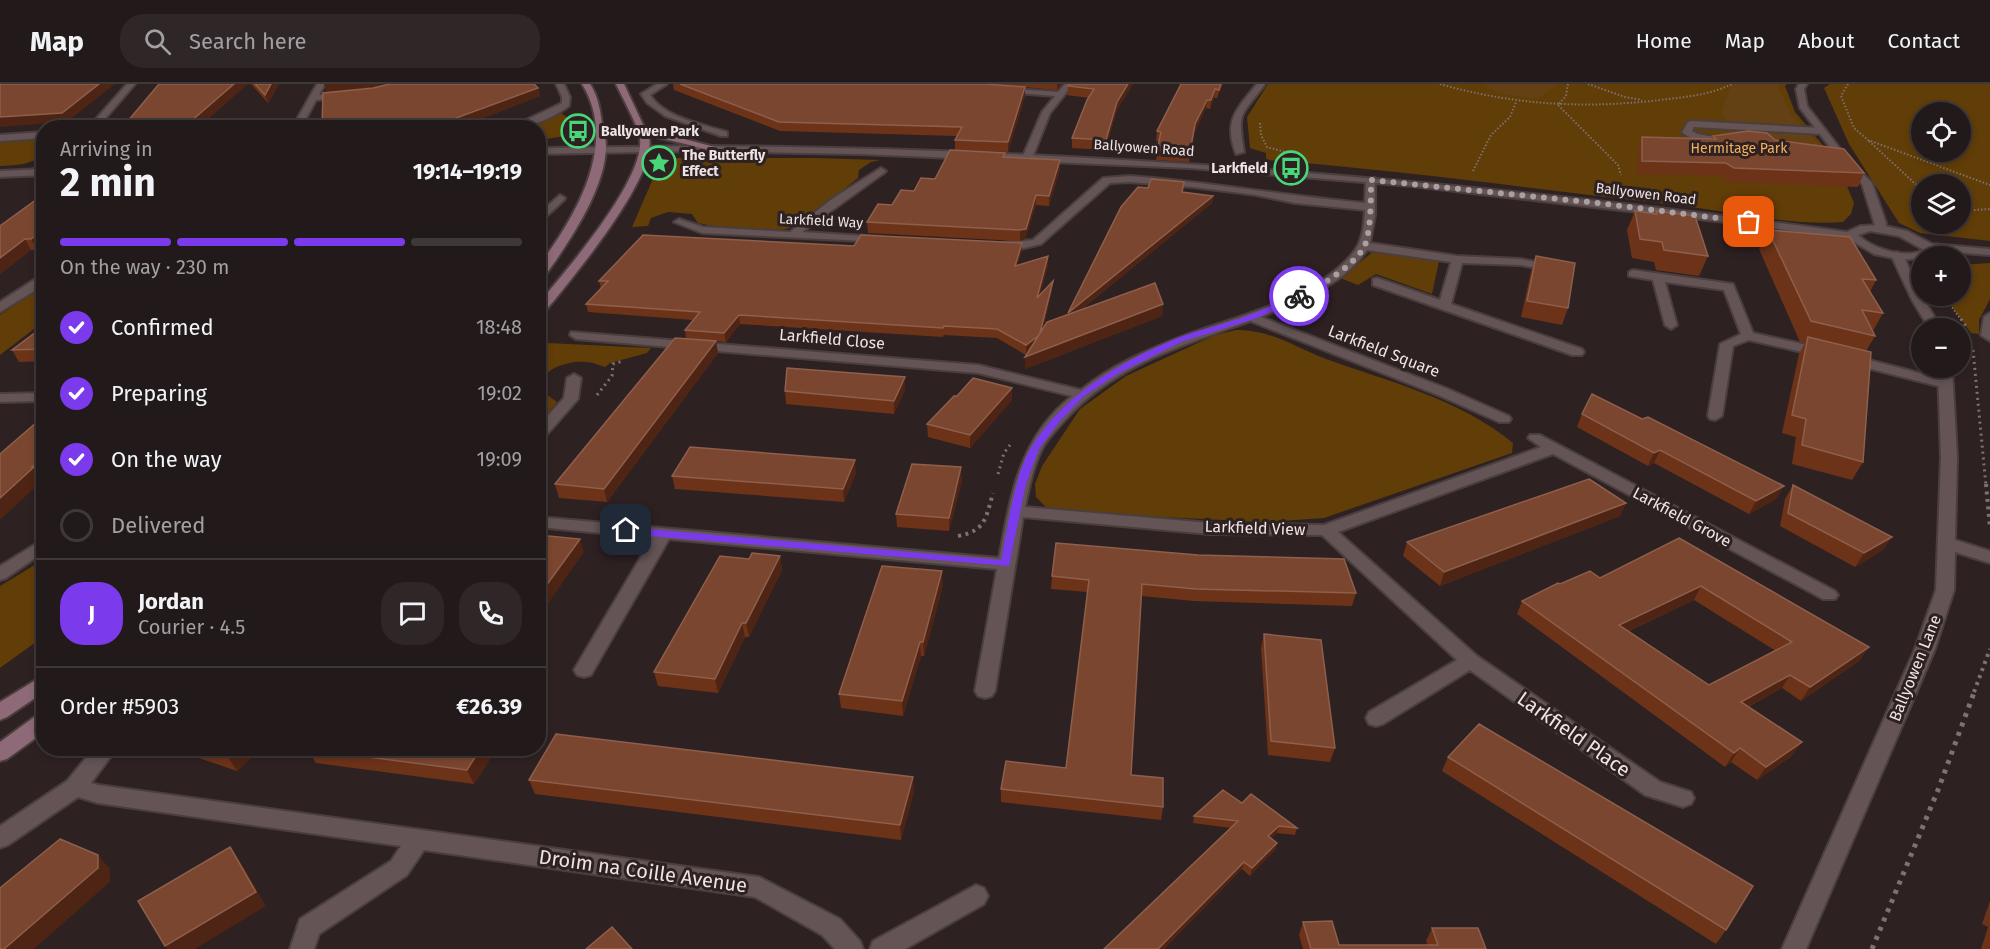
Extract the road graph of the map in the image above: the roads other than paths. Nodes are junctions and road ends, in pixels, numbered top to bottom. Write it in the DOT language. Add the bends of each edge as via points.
graph roads {
  1 [pos="131,84"];
  2 [pos="321,84"];
  3 [pos="560,84"];
  4 [pos="586,84"];
  5 [pos="620,84"];
  6 [pos="663,84"];
  7 [pos="1069,84"];
  8 [pos="1261,84"];
  9 [pos="1803,84"];
  10 [pos="992,89"];
  11 [pos="355,94"];
  12 [pos="1058,94"];
  13 [pos="313,98"];
  14 [pos="99,120"];
  15 [pos="301,120"];
  16 [pos="533,120"];
  17 [pos="643,131"];
  18 [pos="1822,131"];
  19 [pos="723,134"];
  20 [pos="36,136"];
  21 [pos="0,138"];
  22 [pos="1728,140"];
  23 [pos="600,144"];
  24 [pos="646,147"];
  25 [pos="710,147"];
  26 [pos="546,148"];
  27 [pos="1239,152"];
  28 [pos="1028,156"];
  29 [pos="36,171"];
  30 [pos="881,171"];
  31 [pos="32,173"];
  32 [pos="36,173"];
  33 [pos="0,174"];
  34 [pos="1371,180"];
  35 [pos="560,198"];
  36 [pos="1370,207"];
  37 [pos="546,213"];
  38 [pos="679,222"];
  39 [pos="1881,230"];
  40 [pos="792,235"];
  41 [pos="1852,236"];
  42 [pos="890,240"];
  43 [pos="986,246"];
  44 [pos="1364,246"];
  45 [pos="1927,246"];
  46 [pos="1971,250"];
  47 [pos="1990,252"];
  48 [pos="1897,255"];
  49 [pos="1911,256"];
  50 [pos="1456,259"];
  51 [pos="546,267"];
  52 [pos="1562,269"];
  53 [pos="1633,274"];
  54 [pos="1658,277"];
  55 [pos="1377,282"];
  56 [pos="36,284"];
  57 [pos="546,302"];
  58 [pos="1444,306"];
  59 [pos="0,308"];
  60 [pos="1251,317"];
  61 [pos="1990,317"];
  62 [pos="1929,318"];
  63 [pos="1671,325"];
  64 [pos="576,335"];
  65 [pos="1748,336"];
  66 [pos="1990,337"];
  67 [pos="1577,352"];
  68 [pos="1911,369"];
  69 [pos="574,378"];
  70 [pos="1945,378"];
  71 [pos="1082,394"];
  72 [pos="36,397"];
  73 [pos="0,398"];
  74 [pos="1715,416"];
  75 [pos="1504,420"];
  76 [pos="546,427"];
  77 [pos="1535,438"];
  78 [pos="1554,448"];
  79 [pos="1016,511"];
  80 [pos="546,523"];
  81 [pos="1326,530"];
  82 [pos="663,534"];
  83 [pos="1945,543"];
  84 [pos="36,550"];
  85 [pos="1990,557"];
  86 [pos="1005,564"];
  87 [pos="0,574"];
  88 [pos="1829,595"];
  89 [pos="1470,661"];
  90 [pos="589,662"];
  91 [pos="36,687"];
  92 [pos="985,691"];
  93 [pos="0,712"];
  94 [pos="1376,718"];
  95 [pos="36,727"];
  96 [pos="0,753"];
  97 [pos="100,756"];
  98 [pos="75,787"];
  99 [pos="1683,798"];
  100 [pos="0,838"];
  101 [pos="417,841"];
  102 [pos="976,896"];
  103 [pos="302,949"];
  104 [pos="851,949"];
  105 [pos="882,949"];
  106 [pos="1794,949"];
  1 -- 14 [label="street"];
  2 -- 13 [label="street"];
  3 -- 16 [label="street" via="566,104"];
  4 -- 23 [label="main road" via="595,100"];
  5 -- 17 [label="main road"];
  6 -- 19 [label="street" via="645,93 647,100 667,114"];
  7 -- 12 [label="street"];
  8 -- 27 [label="street" via="1237,114"];
  9 -- 18 [label="street" via="1803,106"];
  10 -- 12 [label="street"];
  11 -- 13 [label="street"];
  12 -- 28 [label="street"];
  13 -- 15 [label="street"];
  17 -- 24 [label="main road"];
  17 -- 25 [label="main road"];
  18 -- 22 [label="street" via="1691,124 1687,132 1698,139"];
  18 -- 39 [label="street" via="1867,183"];
  20 -- 21 [label="street"];
  23 -- 24 [label="street, Ballyowen Road"];
  23 -- 26 [label="street, Ballyowen Road"];
  23 -- 51 [label="main road" via="597,167 579,211"];
  24 -- 25 [label="street, Ballyowen Road"];
  24 -- 57 [label="main road" via="597,241"];
  25 -- 28 [label="street, Ballyowen Road"];
  28 -- 34 [label="street, Ballyowen Road"];
  29 -- 31 [label="street"];
  30 -- 40 [label="street"];
  31 -- 32 [label="street"];
  31 -- 33 [label="street"];
  34 -- 36 [label="street"];
  34 -- 41 [label="street, Ballyowen Road" via="1598,203"];
  35 -- 37 [label="street"];
  36 -- 43 [label="street" via="1193,184 1107,180 1037,242"];
  36 -- 44 [label="street"];
  38 -- 40 [label="street, Larkfield Way" via="702,230"];
  39 -- 41 [label="street" via="1856,231"];
  39 -- 45 [label="street" via="1906,235"];
  40 -- 42 [label="street, Larkfield Way"];
  41 -- 48 [label="street" via="1862,245"];
  44 -- 50 [label="street"];
  44 -- 60 [label="street" via="1344,269 1312,291"];
  46 -- 47 [label="street"];
  48 -- 49 [label="street"];
  48 -- 62 [label="street"];
  50 -- 52 [label="street" via="1520,262"];
  50 -- 58 [label="street"];
  53 -- 54 [label="street"];
  54 -- 63 [label="street"];
  54 -- 65 [label="street" via="1729,287"];
  55 -- 58 [label="street"];
  56 -- 59 [label="street"];
  58 -- 67 [label="street"];
  60 -- 71 [label="street" via="1179,340"];
  60 -- 75 [label="street, Larkfield Square"];
  61 -- 66 [label="street"];
  64 -- 71 [label="street, Larkfield Close" via="978,369"];
  65 -- 68 [label="street"];
  65 -- 74 [label="street" via="1727,344"];
  69 -- 76 [label="street" via="572,399"];
  70 -- 83 [label="street, Ballyowen Lane" via="1949,457"];
  71 -- 79 [label="street" via="1035,448"];
  72 -- 73 [label="street"];
  77 -- 78 [label="street, Larkfield Grove"];
  78 -- 81 [label="street, Larkfield View"];
  78 -- 88 [label="street, Larkfield Grove"];
  79 -- 81 [label="street, Larkfield View" via="1145,523"];
  79 -- 86 [label="street"];
  80 -- 82 [label="street"];
  81 -- 89 [label="street, Larkfield Place"];
  82 -- 86 [label="street"];
  82 -- 90 [label="street"];
  83 -- 85 [label="street"];
  83 -- 106 [label="street, Ballyowen Lane" via="1945,590 1924,649"];
  84 -- 87 [label="street"];
  86 -- 92 [label="street"];
  89 -- 94 [label="street"];
  89 -- 99 [label="street, Larkfield Place" via="1653,789"];
  91 -- 93 [label="main road"];
  95 -- 96 [label="main road"];
  97 -- 98 [label="street"];
  98 -- 100 [label="street"];
  98 -- 101 [label="street, Droim na Coille Avenue" via="98,794"];
  101 -- 103 [label="street" via="399,868 309,927"];
  101 -- 104 [label="street, Droim na Coille Avenue" via="759,887 831,927"];
  102 -- 105 [label="street"];
}
